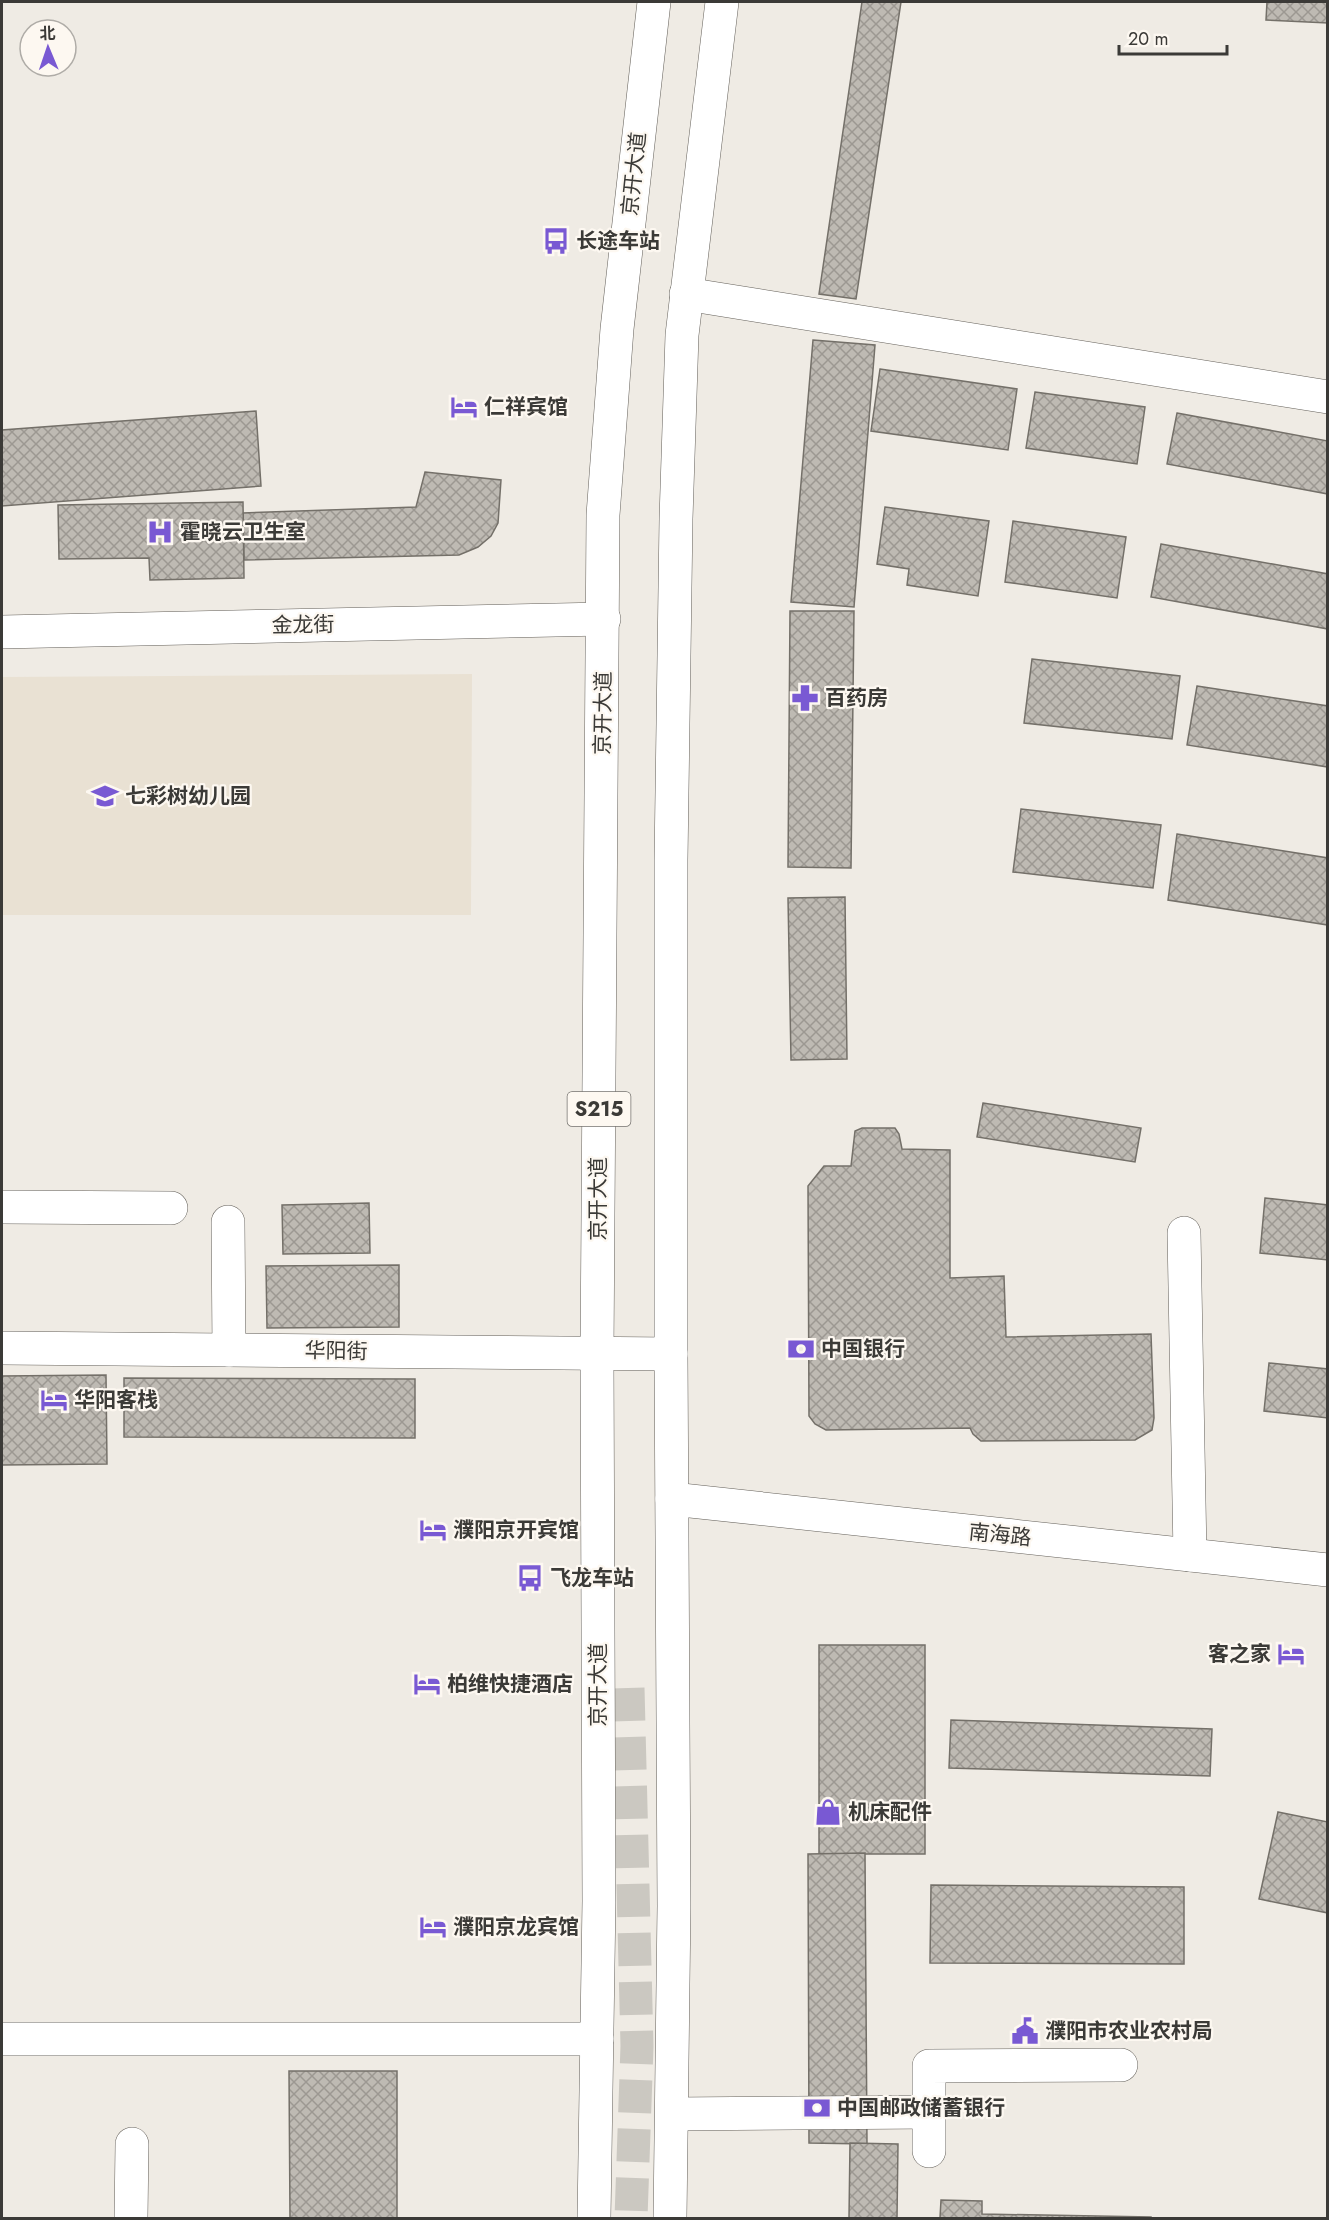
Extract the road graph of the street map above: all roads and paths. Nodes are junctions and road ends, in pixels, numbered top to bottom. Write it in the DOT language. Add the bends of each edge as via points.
graph roads {
  1 [pos="654,2"];
  2 [pos="722,2"];
  3 [pos="686,294"];
  4 [pos="1328,397"];
  5 [pos="604,619"];
  6 [pos="2,632"];
  7 [pos="2,1207"];
  8 [pos="171,1208"];
  9 [pos="228,1222"];
  10 [pos="1184,1233"];
  11 [pos="2,1348"];
  12 [pos="229,1350"];
  13 [pos="597,1354"];
  14 [pos="670,1354"];
  15 [pos="672,1499"];
  16 [pos="1190,1555"];
  17 [pos="1328,1570"];
  18 [pos="2,2039"];
  19 [pos="597,2039"];
  20 [pos="1121,2065"];
  21 [pos="928,2112"];
  22 [pos="673,2114"];
  23 [pos="132,2144"];
  24 [pos="929,2151"];
  25 [pos="131,2218"];
  26 [pos="594,2218"];
  27 [pos="670,2218"];
  1 -- 5 [label="main road, 京开大道 / S215" via="617,329 603,514"];
  2 -- 3 [label="main road"];
  3 -- 4 [label="main road"];
  3 -- 14 [label="main road" via="672,778"];
  5 -- 6 [label="main road, 金龙街"];
  5 -- 13 [label="main road, 京开大道 / S215"];
  7 -- 8 [label="main road"];
  9 -- 12 [label="main road"];
  10 -- 16 [label="main road"];
  11 -- 12 [label="main road, 华阳街"];
  12 -- 13 [label="main road, 华阳街"];
  13 -- 14 [label="main road, 华阳街"];
  13 -- 19 [label="main road, 京开大道 / S215"];
  14 -- 15 [label="main road"];
  15 -- 16 [label="main road, 南海路"];
  15 -- 22 [label="main road"];
  16 -- 17 [label="main road, 南海路"];
  18 -- 19 [label="main road"];
  19 -- 26 [label="main road, 京开大道 / S215"];
  20 -- 21 [label="main road" via="929,2066"];
  21 -- 22 [label="main road"];
  21 -- 24 [label="main road"];
  22 -- 27 [label="main road"];
  23 -- 25 [label="main road"];
}
